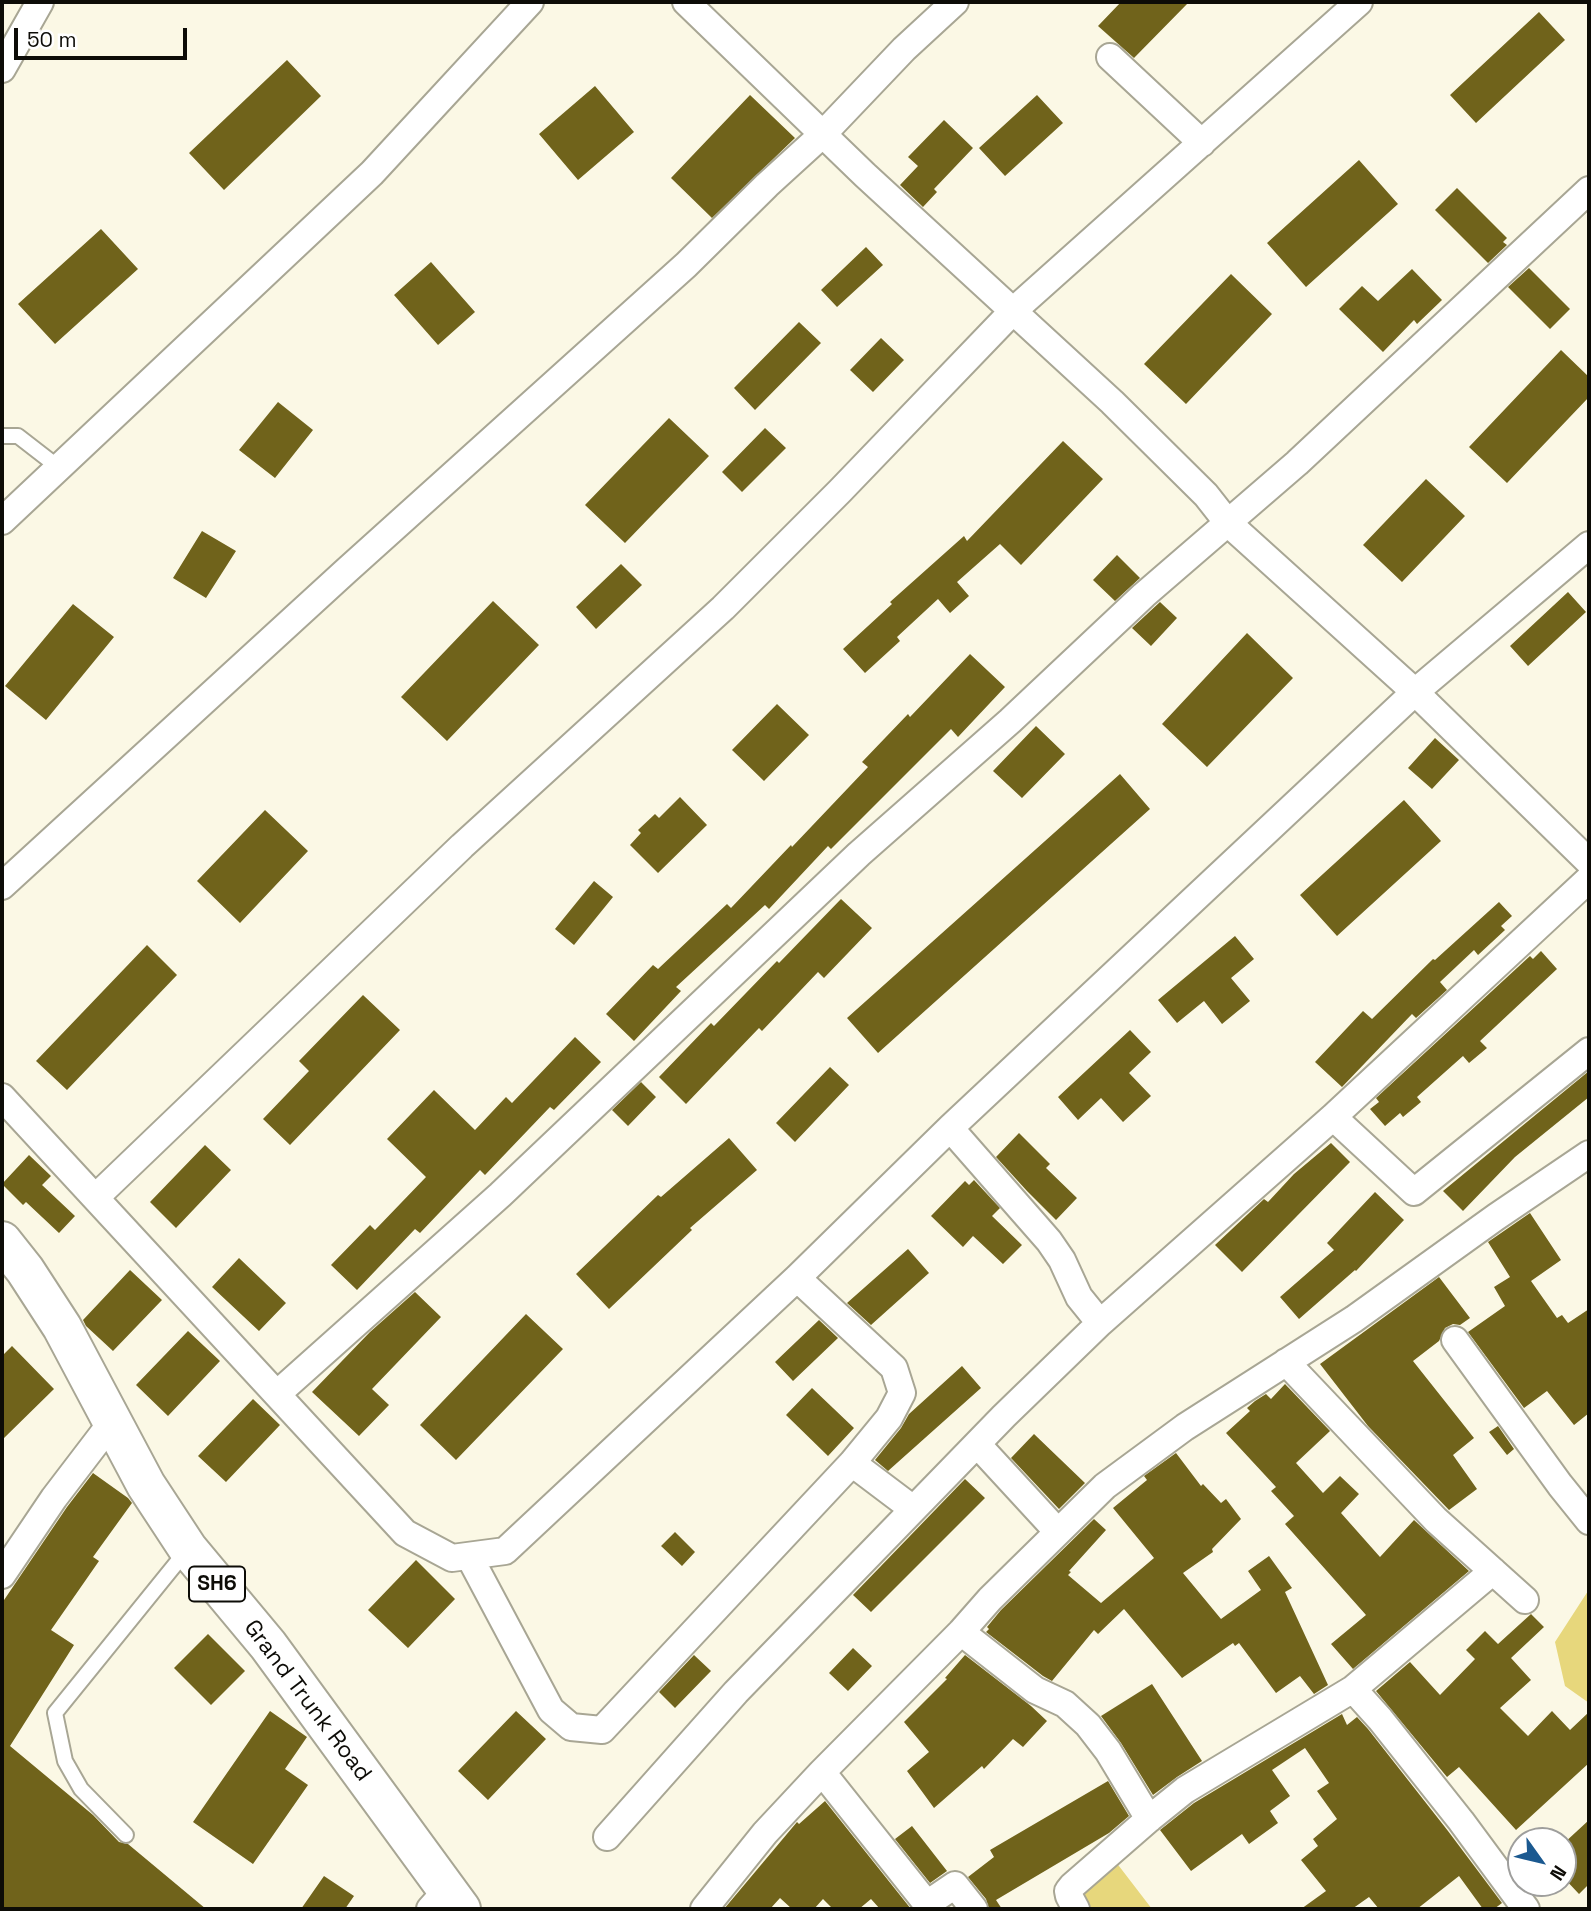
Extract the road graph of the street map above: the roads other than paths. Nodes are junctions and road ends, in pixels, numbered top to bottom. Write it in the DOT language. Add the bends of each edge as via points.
graph roads {
  1 [pos="40,2"];
  2 [pos="530,2"];
  3 [pos="686,2"];
  4 [pos="955,2"];
  5 [pos="1359,2"];
  6 [pos="1110,57"];
  7 [pos="2,69"];
  8 [pos="822,134"];
  9 [pos="1202,143"];
  10 [pos="1589,190"];
  11 [pos="1013,311"];
  12 [pos="2,436"];
  13 [pos="58,467"];
  14 [pos="2,521"];
  15 [pos="1228,523"];
  16 [pos="1589,545"];
  17 [pos="1415,692"];
  18 [pos="1589,862"];
  19 [pos="1589,879"];
  20 [pos="2,886"];
  21 [pos="1589,1051"];
  22 [pos="2,1097"];
  23 [pos="1333,1117"];
  24 [pos="950,1128"];
  25 [pos="1589,1154"];
  26 [pos="96,1196"];
  27 [pos="7,1259"];
  28 [pos="797,1278"];
  29 [pos="1100,1323"];
  30 [pos="1455,1340"];
  31 [pos="1286,1363"];
  32 [pos="277,1394"];
  33 [pos="112,1422"];
  34 [pos="976,1444"];
  35 [pos="852,1463"];
  36 [pos="913,1509"];
  37 [pos="1589,1521"];
  38 [pos="1058,1532"];
  39 [pos="188,1549"];
  40 [pos="469,1556"];
  41 [pos="1493,1571"];
  42 [pos="2,1575"];
  43 [pos="1525,1600"];
  44 [pos="961,1632"];
  45 [pos="1353,1689"];
  46 [pos="822,1772"];
  47 [pos="1149,1819"];
  48 [pos="126,1835"];
  49 [pos="607,1837"];
  50 [pos="446,1903"];
  51 [pos="704,1909"];
  52 [pos="974,1909"];
  53 [pos="1076,1909"];
  54 [pos="1526,1909"];
  1 -- 7 [label="street"];
  2 -- 13 [label="street" via="372,173"];
  3 -- 8 [label="street"];
  4 -- 8 [label="street"];
  5 -- 9 [label="street"];
  6 -- 9 [label="street"];
  8 -- 11 [label="street"];
  8 -- 20 [label="street" via="686,265"];
  9 -- 11 [label="street"];
  10 -- 15 [label="street"];
  11 -- 15 [label="street" via="1112,402"];
  11 -- 26 [label="street" via="723,608 462,846"];
  12 -- 13 [label="lane" via="18,436"];
  13 -- 14 [label="street"];
  15 -- 17 [label="street"];
  15 -- 32 [label="street" via="859,854 500,1195"];
  16 -- 17 [label="street"];
  17 -- 18 [label="street"];
  17 -- 24 [label="street"];
  19 -- 23 [label="street"];
  21 -- 23 [label="street" via="1414,1192"];
  22 -- 26 [label="street"];
  23 -- 29 [label="street"];
  24 -- 28 [label="street"];
  24 -- 29 [label="street" via="1049,1241 1079,1297"];
  25 -- 31 [label="street"];
  26 -- 32 [label="street"];
  27 -- 33 [label="main road, Grand Trunk Road / SH6" via="62,1327"];
  28 -- 35 [label="street" via="894,1368 902,1394 889,1418"];
  28 -- 40 [label="street" via="505,1551"];
  29 -- 34 [label="street"];
  30 -- 37 [label="street"];
  31 -- 38 [label="street" via="1185,1427 1105,1486"];
  31 -- 41 [label="street" via="1436,1520"];
  32 -- 40 [label="street" via="405,1533 452,1558"];
  33 -- 39 [label="main road, Grand Trunk Road / SH6"];
  33 -- 42 [label="street"];
  34 -- 36 [label="street"];
  34 -- 38 [label="street"];
  35 -- 36 [label="street"];
  35 -- 40 [label="street" via="603,1730 571,1727 551,1710"];
  36 -- 49 [label="street" via="736,1692"];
  38 -- 44 [label="street"];
  39 -- 48 [label="lane" via="55,1713 65,1762 80,1789"];
  39 -- 50 [label="main road, Grand Trunk Road / SH6" via="268,1645"];
  41 -- 43 [label="street"];
  41 -- 45 [label="street"];
  44 -- 46 [label="street"];
  44 -- 47 [label="street" via="1088,1725"];
  45 -- 47 [label="street" via="1185,1790"];
  45 -- 54 [label="street"];
  46 -- 51 [label="street"];
  46 -- 52 [label="street" via="928,1904 955,1885"];
  47 -- 53 [label="street" via="1072,1886 1068,1891"];
}
